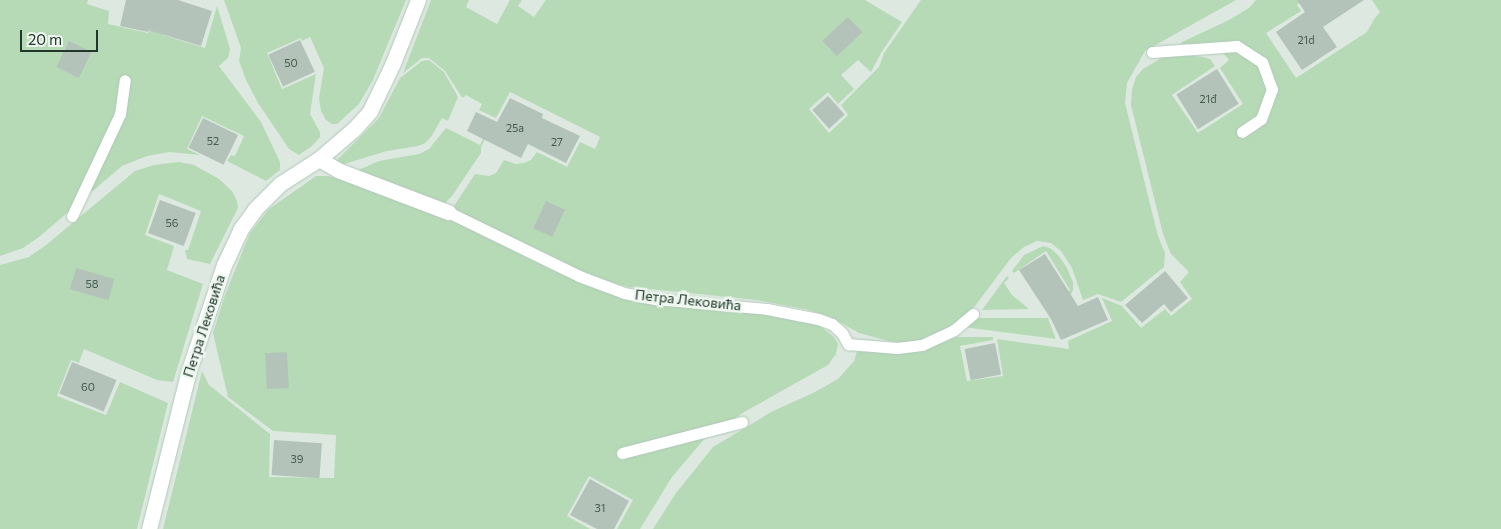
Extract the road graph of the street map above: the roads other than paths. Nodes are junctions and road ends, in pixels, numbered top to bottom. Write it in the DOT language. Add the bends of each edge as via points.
graph roads {
  1 [pos="418,0"];
  2 [pos="1152,52"];
  3 [pos="125,80"];
  4 [pos="1242,132"];
  5 [pos="319,159"];
  6 [pos="448,212"];
  7 [pos="72,216"];
  8 [pos="973,314"];
  9 [pos="742,422"];
  10 [pos="622,453"];
  11 [pos="149,529"];
  1 -- 5 [label="street, Петра Лековића" via="370,111"];
  2 -- 4 [label="lane" via="1237,46 1262,62 1272,89 1261,119"];
  3 -- 7 [label="lane" via="120,114"];
  5 -- 6 [label="street, Петра Лековића" via="340,171"];
  5 -- 11 [label="street, Петра Лековића" via="280,184 240,230 224,265 189,370"];
  6 -- 8 [label="lane, Петра Лековића" via="579,276 624,293 767,309 818,319 832,324 848,344 897,348 922,345 954,330"];
  9 -- 10 [label="lane"];
}
